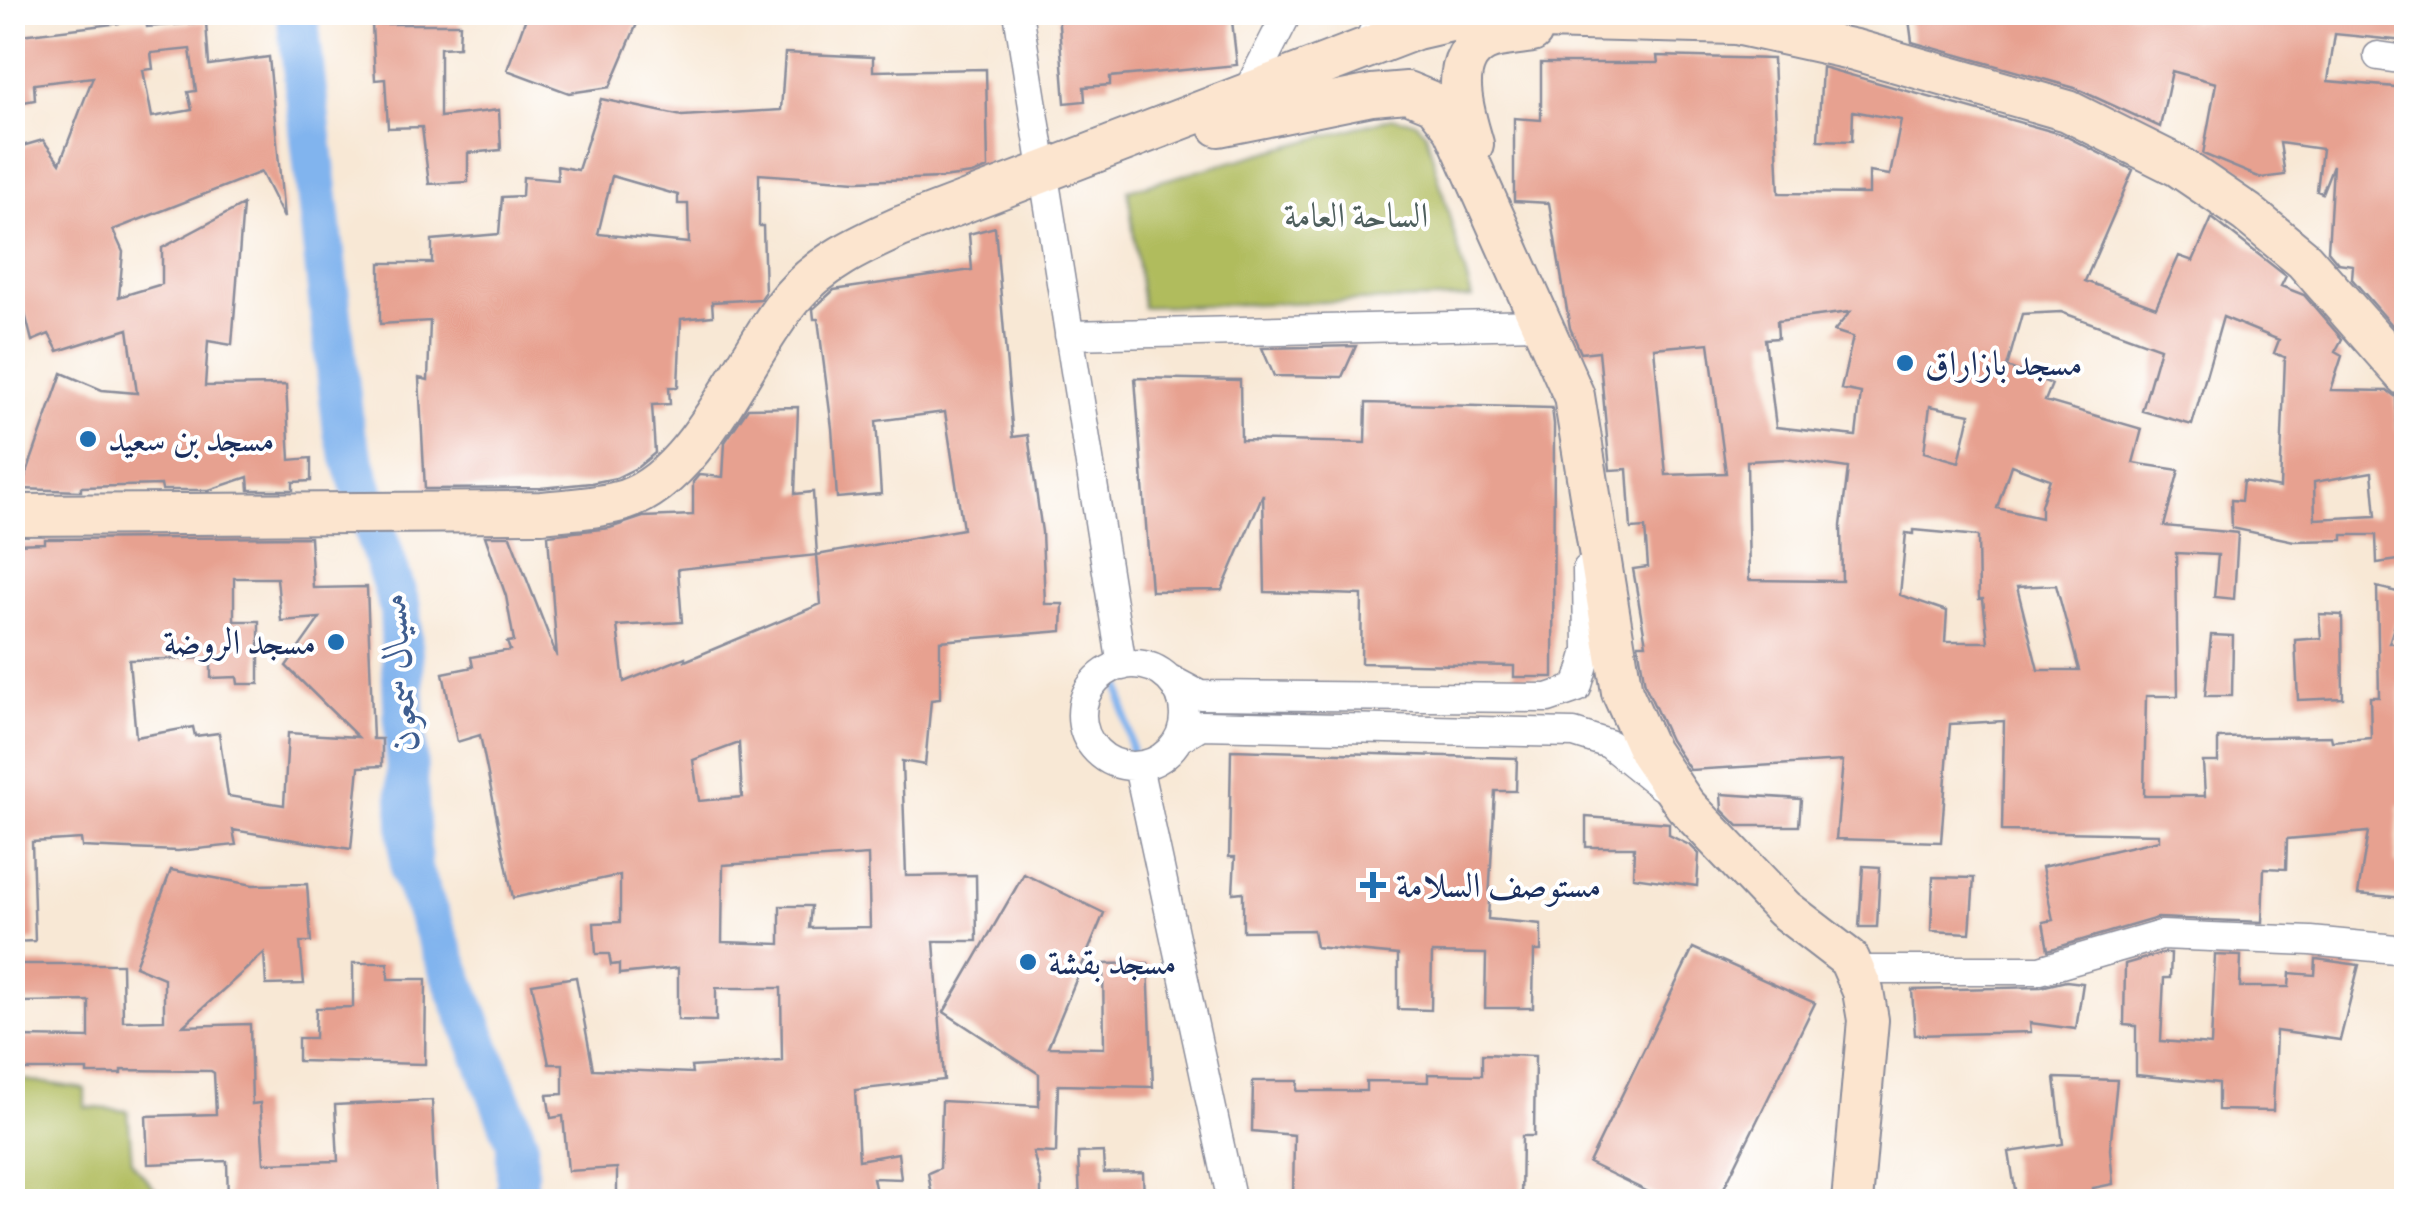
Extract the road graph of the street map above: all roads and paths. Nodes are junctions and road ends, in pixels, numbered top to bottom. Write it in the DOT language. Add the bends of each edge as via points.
graph roads {
  1 [pos="1018,12"];
  2 [pos="1288,12"];
  3 [pos="1595,21"];
  4 [pos="1769,22"];
  5 [pos="1374,30"];
  6 [pos="2378,56"];
  7 [pos="2406,60"];
  8 [pos="1245,96"];
  9 [pos="1112,148"];
  10 [pos="1044,174"];
  11 [pos="1494,217"];
  12 [pos="1541,324"];
  13 [pos="1069,336"];
  14 [pos="2406,376"];
  15 [pos="1585,462"];
  16 [pos="12,515"];
  17 [pos="1122,666"];
  18 [pos="1168,678"];
  19 [pos="1178,739"];
  20 [pos="1138,766"];
  21 [pos="1684,805"];
  22 [pos="2406,950"];
  23 [pos="1854,970"];
  24 [pos="1232,1202"];
  25 [pos="1852,1202"];
  1 -- 10 [label="street"];
  2 -- 8 [label="street"];
  3 -- 4 [label="main road"];
  3 -- 5 [label="main road" via="1468,17"];
  3 -- 11 [label="main road" via="1487,40 1469,52 1460,98"];
  4 -- 14 [label="main road" via="2068,111 2178,166 2304,260"];
  5 -- 8 [label="main road"];
  6 -- 7 [label="street"];
  8 -- 9 [label="main road"];
  9 -- 10 [label="main road"];
  9 -- 11 [label="main road" via="1407,92 1434,102 1454,128"];
  10 -- 13 [label="street"];
  10 -- 16 [label="main road" via="840,255 793,296 696,442 665,476 627,499 542,512"];
  11 -- 12 [label="main road"];
  12 -- 13 [label="street"];
  12 -- 15 [label="main road" via="1574,396"];
  13 -- 17 [label="street"];
  15 -- 18 [label="street" via="1588,651 1577,688 1529,699 1200,696"];
  15 -- 21 [label="main road" via="1622,692 1649,752"];
  17 -- 18 [label="street" via="1154,669"];
  17 -- 20 [label="street" via="1106,672 1084,698 1084,732 1105,758"];
  18 -- 19 [label="street" via="1183,707"];
  19 -- 20 [label="street" via="1155,761"];
  19 -- 21 [label="street" via="1202,724 1574,733 1609,744"];
  20 -- 24 [label="street"];
  21 -- 23 [label="main road"];
  22 -- 23 [label="street" via="2161,935 2040,970"];
  23 -- 25 [label="main road" via="1868,1020"];
}
